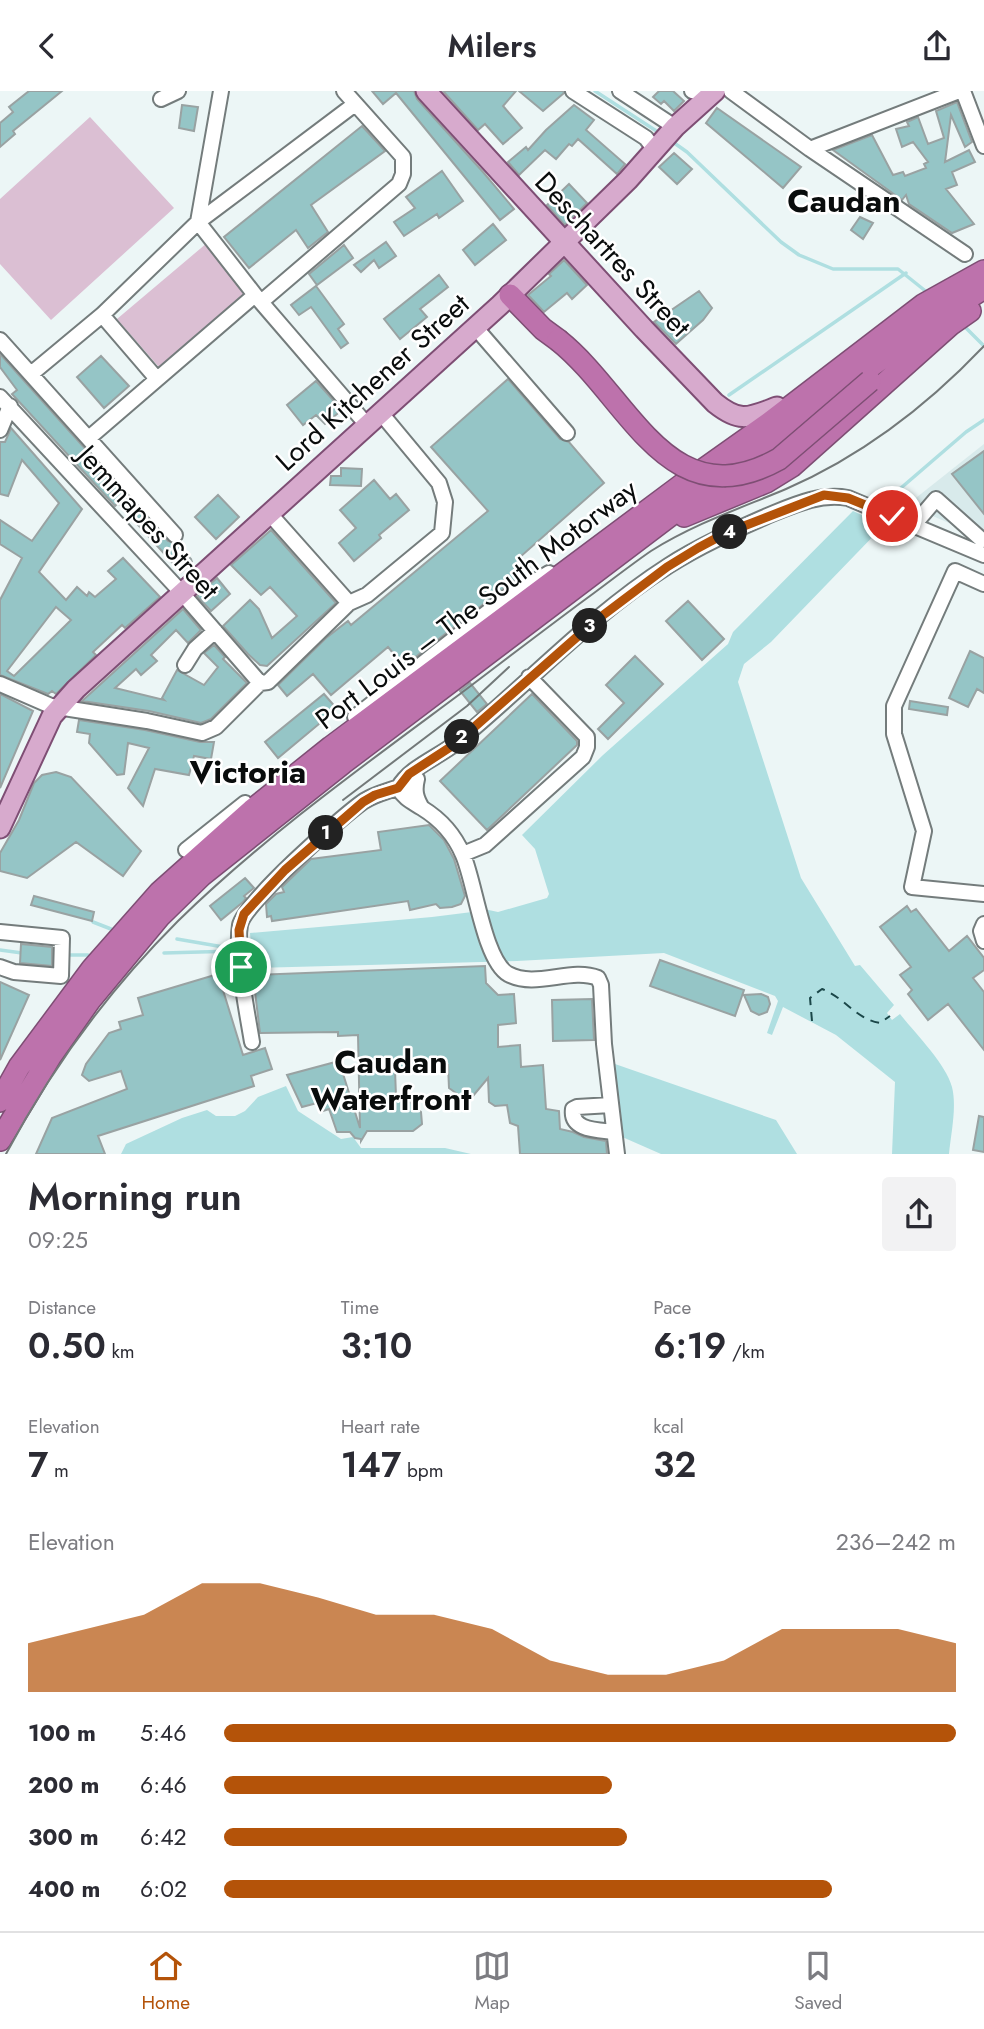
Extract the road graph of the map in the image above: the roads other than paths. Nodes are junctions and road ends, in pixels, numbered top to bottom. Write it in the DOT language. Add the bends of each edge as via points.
graph roads {
  1 [pos="178,91"];
  2 [pos="221,91"];
  3 [pos="344,91"];
  4 [pos="426,91"];
  5 [pos="573,91"];
  6 [pos="620,91"];
  7 [pos="731,91"];
  8 [pos="961,91"];
  9 [pos="706,92"];
  10 [pos="160,99"];
  11 [pos="355,104"];
  12 [pos="664,140"];
  13 [pos="984,146"];
  14 [pos="810,149"];
  15 [pos="198,222"];
  16 [pos="564,243"];
  17 [pos="975,256"];
  18 [pos="984,271"];
  19 [pos="510,295"];
  20 [pos="258,298"];
  21 [pos="983,299"];
  22 [pos="102,315"];
  23 [pos="927,317"];
  24 [pos="475,327"];
  25 [pos="0,340"];
  26 [pos="31,375"];
  27 [pos="158,379"];
  28 [pos="5,401"];
  29 [pos="777,407"];
  30 [pos="373,419"];
  31 [pos="0,430"];
  32 [pos="568,433"];
  33 [pos="90,437"];
  34 [pos="671,485"];
  35 [pos="269,513"];
  36 [pos="914,526"];
  37 [pos="635,532"];
  38 [pos="175,535"];
  39 [pos="982,540"];
  40 [pos="966,548"];
  41 [pos="984,555"];
  42 [pos="956,571"];
  43 [pos="984,584"];
  44 [pos="181,592"];
  45 [pos="349,603"];
  46 [pos="215,631"];
  47 [pos="185,665"];
  48 [pos="529,677"];
  49 [pos="264,683"];
  50 [pos="0,684"];
  51 [pos="60,708"];
  52 [pos="439,755"];
  53 [pos="417,779"];
  54 [pos="398,788"];
  55 [pos="6,797"];
  56 [pos="422,808"];
  57 [pos="0,828"];
  58 [pos="186,850"];
  59 [pos="463,853"];
  60 [pos="984,894"];
  61 [pos="984,924"];
  62 [pos="0,932"];
  63 [pos="984,941"];
  64 [pos="0,967"];
  65 [pos="252,1042"];
  66 [pos="50,1057"];
  67 [pos="19,1067"];
  68 [pos="0,1086"];
  69 [pos="0,1101"];
  70 [pos="611,1105"];
  71 [pos="0,1124"];
  72 [pos="614,1132"];
  73 [pos="0,1140"];
  74 [pos="617,1154"];
  1 -- 10 [label="street"];
  2 -- 15 [label="street"];
  3 -- 11 [label="street"];
  4 -- 16 [label="main road, Deschartres Street"];
  5 -- 12 [label="street" via="646,138"];
  6 -- 12 [label="street"];
  7 -- 14 [label="street"];
  8 -- 13 [label="street"];
  8 -- 14 [label="street"];
  9 -- 12 [label="main road, Lord Kitchener Street"];
  11 -- 15 [label="street"];
  11 -- 20 [label="street" via="403,157 399,184"];
  12 -- 16 [label="main road, Lord Kitchener Street"];
  14 -- 17 [label="street"];
  15 -- 20 [label="street"];
  15 -- 22 [label="street"];
  16 -- 19 [label="main road, Lord Kitchener Street"];
  16 -- 29 [label="main road, Deschartres Street" via="728,413 749,418"];
  17 -- 23 [label="highway" via="942,279"];
  18 -- 23 [label="highway, Port Louis – The South Motorway" via="957,284"];
  19 -- 23 [label="highway, bridge" via="582,359 661,453 684,468 712,475 740,475 779,459 914,343"];
  19 -- 24 [label="main road, Lord Kitchener Street"];
  20 -- 27 [label="street"];
  20 -- 30 [label="street"];
  21 -- 23 [label="highway, Port Louis – The South Motorway"];
  22 -- 26 [label="street"];
  22 -- 27 [label="street"];
  23 -- 29 [label="highway"];
  23 -- 37 [label="highway, Port Louis – The South Motorway"];
  23 -- 37 [label="highway, Port Louis – The South Motorway" via="809,391"];
  23 -- 37 [label="highway" via="792,466 766,482"];
  24 -- 30 [label="main road, Lord Kitchener Street"];
  24 -- 32 [label="street"];
  25 -- 26 [label="street"];
  26 -- 33 [label="street"];
  27 -- 33 [label="street"];
  28 -- 31 [label="street"];
  28 -- 44 [label="street, Jemmapes Street"];
  29 -- 34 [label="highway"];
  30 -- 35 [label="main road, Lord Kitchener Street"];
  30 -- 45 [label="street" via="439,483 445,502 442,533 367,595"];
  33 -- 38 [label="street"];
  34 -- 37 [label="highway"];
  34 -- 58 [label="street" via="542,578 503,600"];
  35 -- 44 [label="main road, Lord Kitchener Street"];
  35 -- 45 [label="street"];
  36 -- 39 [label="street" via="936,499"];
  36 -- 40 [label="street"];
  36 -- 48 [label="street" via="848,498 824,495 726,533 649,579"];
  37 -- 66 [label="highway, Port Louis – The South Motorway" via="202,875 159,917"];
  37 -- 67 [label="highway, Port Louis – The South Motorway" via="331,747 181,871 92,969"];
  40 -- 41 [label="street"];
  40 -- 42 [label="street"];
  42 -- 43 [label="street"];
  42 -- 60 [label="street" via="894,706 894,734 924,831 912,887"];
  44 -- 46 [label="street, Jemmapes Street"];
  44 -- 51 [label="main road, Lord Kitchener Street"];
  45 -- 49 [label="street"];
  46 -- 47 [label="street"];
  46 -- 49 [label="street, Jemmapes Street"];
  48 -- 52 [label="street"];
  48 -- 59 [label="street" via="587,737 587,747 583,757 485,845"];
  49 -- 51 [label="street" via="216,727 202,733"];
  50 -- 51 [label="street"];
  51 -- 55 [label="main road, Lord Kitchener Street"];
  52 -- 53 [label="street"];
  52 -- 54 [label="street" via="409,774"];
  53 -- 54 [label="street"];
  53 -- 56 [label="street" via="416,797"];
  54 -- 56 [label="street"];
  54 -- 65 [label="street" via="363,802 314,842 244,914 239,930 241,967"];
  55 -- 57 [label="main road, Lord Kitchener Street"];
  56 -- 59 [label="street" via="448,829"];
  59 -- 70 [label="street" via="495,960 508,973 538,979 587,974 598,978"];
  61 -- 63 [label="street"];
  62 -- 64 [label="street" via="62,939 61,976"];
  66 -- 71 [label="highway" via="18,1091"];
  66 -- 73 [label="highway"];
  67 -- 68 [label="highway"];
  67 -- 69 [label="highway, Port Louis – The South Motorway"];
  70 -- 72 [label="street"];
  70 -- 72 [label="street" via="577,1107 572,1116 579,1125"];
  72 -- 74 [label="street"];
}
